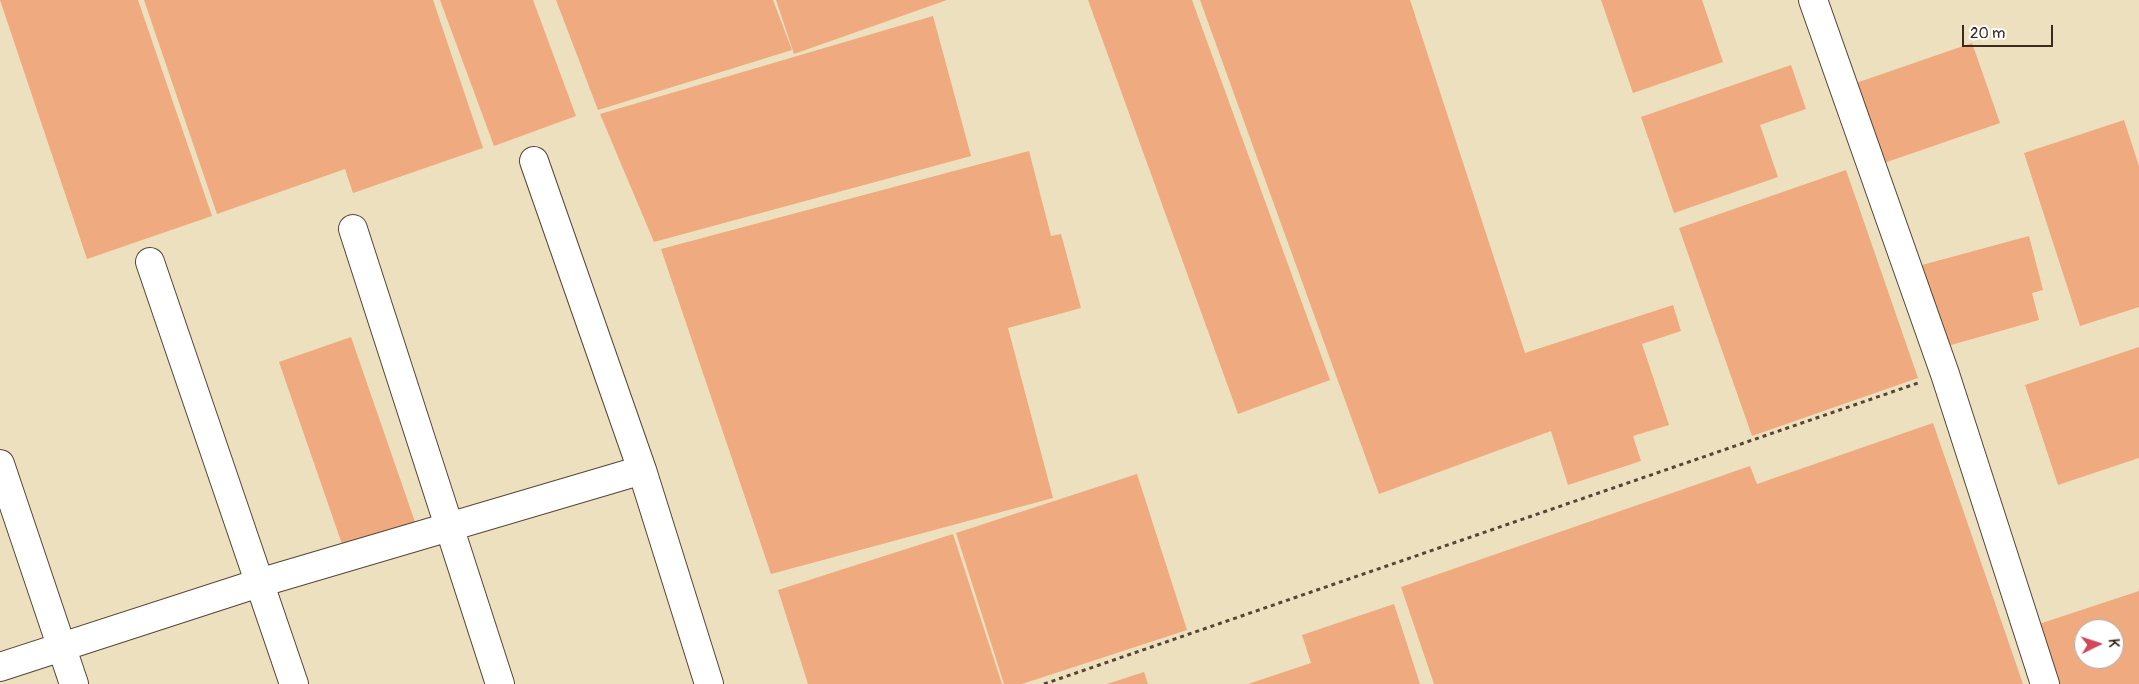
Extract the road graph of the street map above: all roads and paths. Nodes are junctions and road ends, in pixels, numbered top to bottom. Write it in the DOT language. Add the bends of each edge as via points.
graph roads {
  1 [pos="1813,0"];
  2 [pos="534,161"];
  3 [pos="354,230"];
  4 [pos="150,262"];
  5 [pos="1945,374"];
  6 [pos="0,464"];
  7 [pos="642,470"];
  8 [pos="449,526"];
  9 [pos="259,583"];
  10 [pos="61,647"];
  11 [pos="0,666"];
  12 [pos="74,684"];
  13 [pos="294,684"];
  14 [pos="500,684"];
  15 [pos="709,684"];
  16 [pos="1044,684"];
  17 [pos="2045,684"];
  1 -- 5 [label="street"];
  2 -- 7 [label="street"];
  3 -- 8 [label="street"];
  4 -- 9 [label="street"];
  5 -- 16 [label="path"];
  5 -- 17 [label="street"];
  6 -- 10 [label="street"];
  7 -- 8 [label="street"];
  7 -- 15 [label="street"];
  8 -- 9 [label="street"];
  8 -- 14 [label="street"];
  9 -- 10 [label="street"];
  9 -- 13 [label="street"];
  10 -- 11 [label="street"];
  10 -- 12 [label="street"];
}
